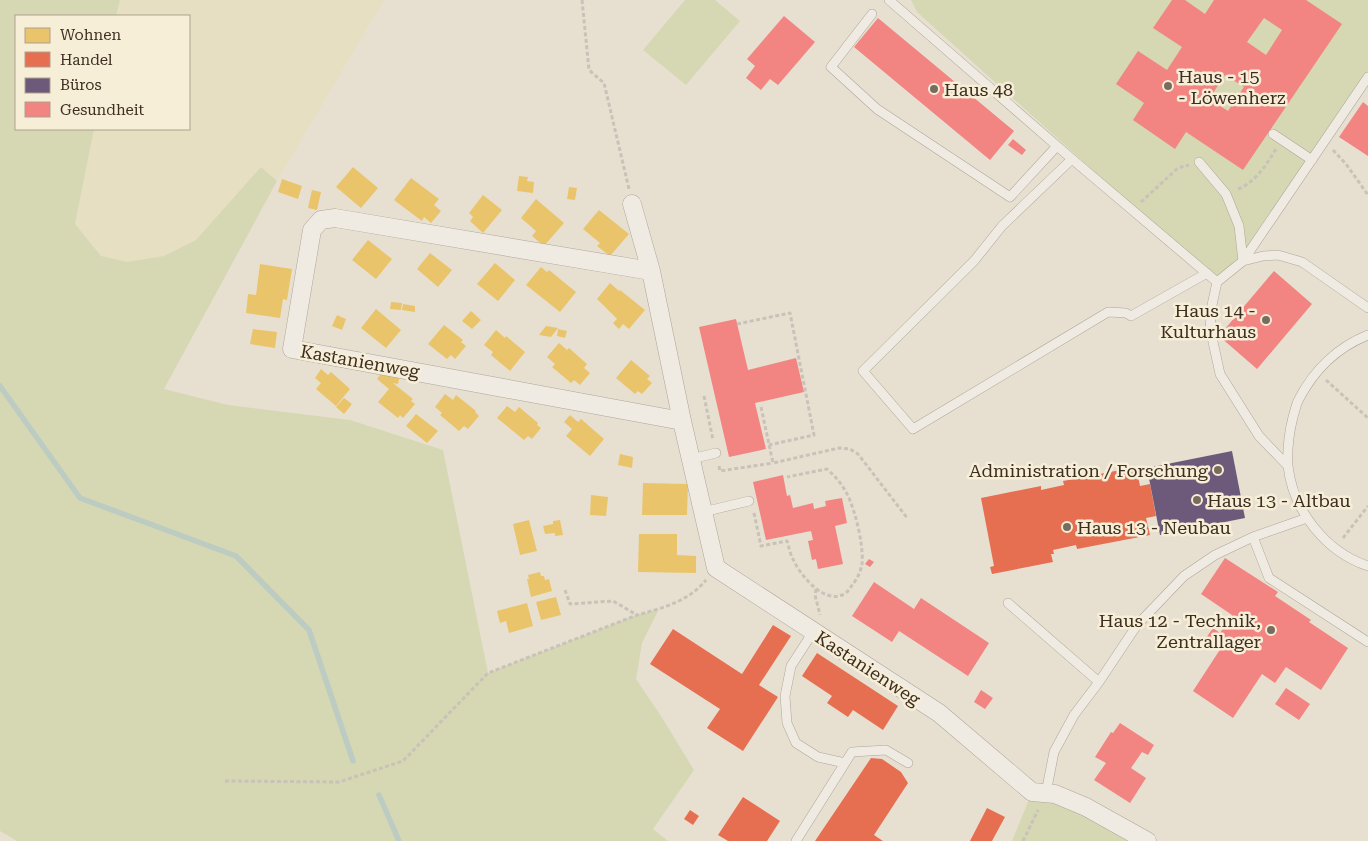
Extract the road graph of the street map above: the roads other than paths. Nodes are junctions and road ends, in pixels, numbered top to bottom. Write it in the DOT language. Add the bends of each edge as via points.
graph roads {
  1 [pos="889,0"];
  2 [pos="872,14"];
  3 [pos="1368,77"];
  4 [pos="1273,134"];
  5 [pos="1057,146"];
  6 [pos="1072,159"];
  7 [pos="1312,160"];
  8 [pos="1199,162"];
  9 [pos="632,204"];
  10 [pos="1243,261"];
  11 [pos="651,271"];
  12 [pos="1207,273"];
  13 [pos="1217,282"];
  14 [pos="1368,308"];
  15 [pos="1368,335"];
  16 [pos="682,421"];
  17 [pos="716,453"];
  18 [pos="691,459"];
  19 [pos="1288,466"];
  20 [pos="749,501"];
  21 [pos="703,512"];
  22 [pos="1307,518"];
  23 [pos="1253,537"];
  24 [pos="1368,566"];
  25 [pos="1008,603"];
  26 [pos="813,632"];
  27 [pos="1368,642"];
  28 [pos="1099,682"];
  29 [pos="845,763"];
  30 [pos="908,763"];
  31 [pos="1046,793"];
  32 [pos="796,841"];
  33 [pos="1147,841"];
  1 -- 5 [label="lane"];
  2 -- 5 [label="lane" via="831,67 877,109 1010,197"];
  3 -- 7 [label="lane"];
  4 -- 7 [label="lane"];
  5 -- 6 [label="lane"];
  6 -- 12 [label="lane"];
  6 -- 12 [label="lane" via="1002,226 974,262 863,371 913,430 1108,312 1131,316"];
  7 -- 10 [label="lane"];
  8 -- 10 [label="lane" via="1226,194 1239,226"];
  9 -- 11 [label="street"];
  10 -- 13 [label="lane"];
  10 -- 14 [label="lane" via="1278,255 1302,262"];
  11 -- 16 [label="street"];
  11 -- 16 [label="street, Kastanienweg" via="335,218 321,220 312,230 292,349"];
  12 -- 13 [label="lane"];
  13 -- 19 [label="lane" via="1210,328 1220,374 1259,436"];
  15 -- 19 [label="lane" via="1339,350 1316,372 1298,400 1289,433"];
  16 -- 18 [label="street"];
  17 -- 18 [label="lane"];
  18 -- 21 [label="street"];
  19 -- 22 [label="lane" via="1295,493"];
  20 -- 21 [label="lane"];
  21 -- 26 [label="street, Kastanienweg" via="716,568"];
  22 -- 23 [label="lane"];
  22 -- 24 [label="lane" via="1335,548"];
  23 -- 27 [label="lane" via="1269,578"];
  23 -- 28 [label="lane" via="1214,555 1184,576 1137,625"];
  25 -- 28 [label="lane"];
  26 -- 29 [label="lane" via="791,666 785,696 787,723 796,743 818,757"];
  26 -- 31 [label="street, Kastanienweg" via="939,713 1032,792"];
  28 -- 31 [label="lane" via="1074,715 1054,752"];
  29 -- 30 [label="lane" via="852,752 886,750"];
  29 -- 32 [label="lane"];
  31 -- 33 [label="street, Kastanienweg" via="1086,807"];
}
